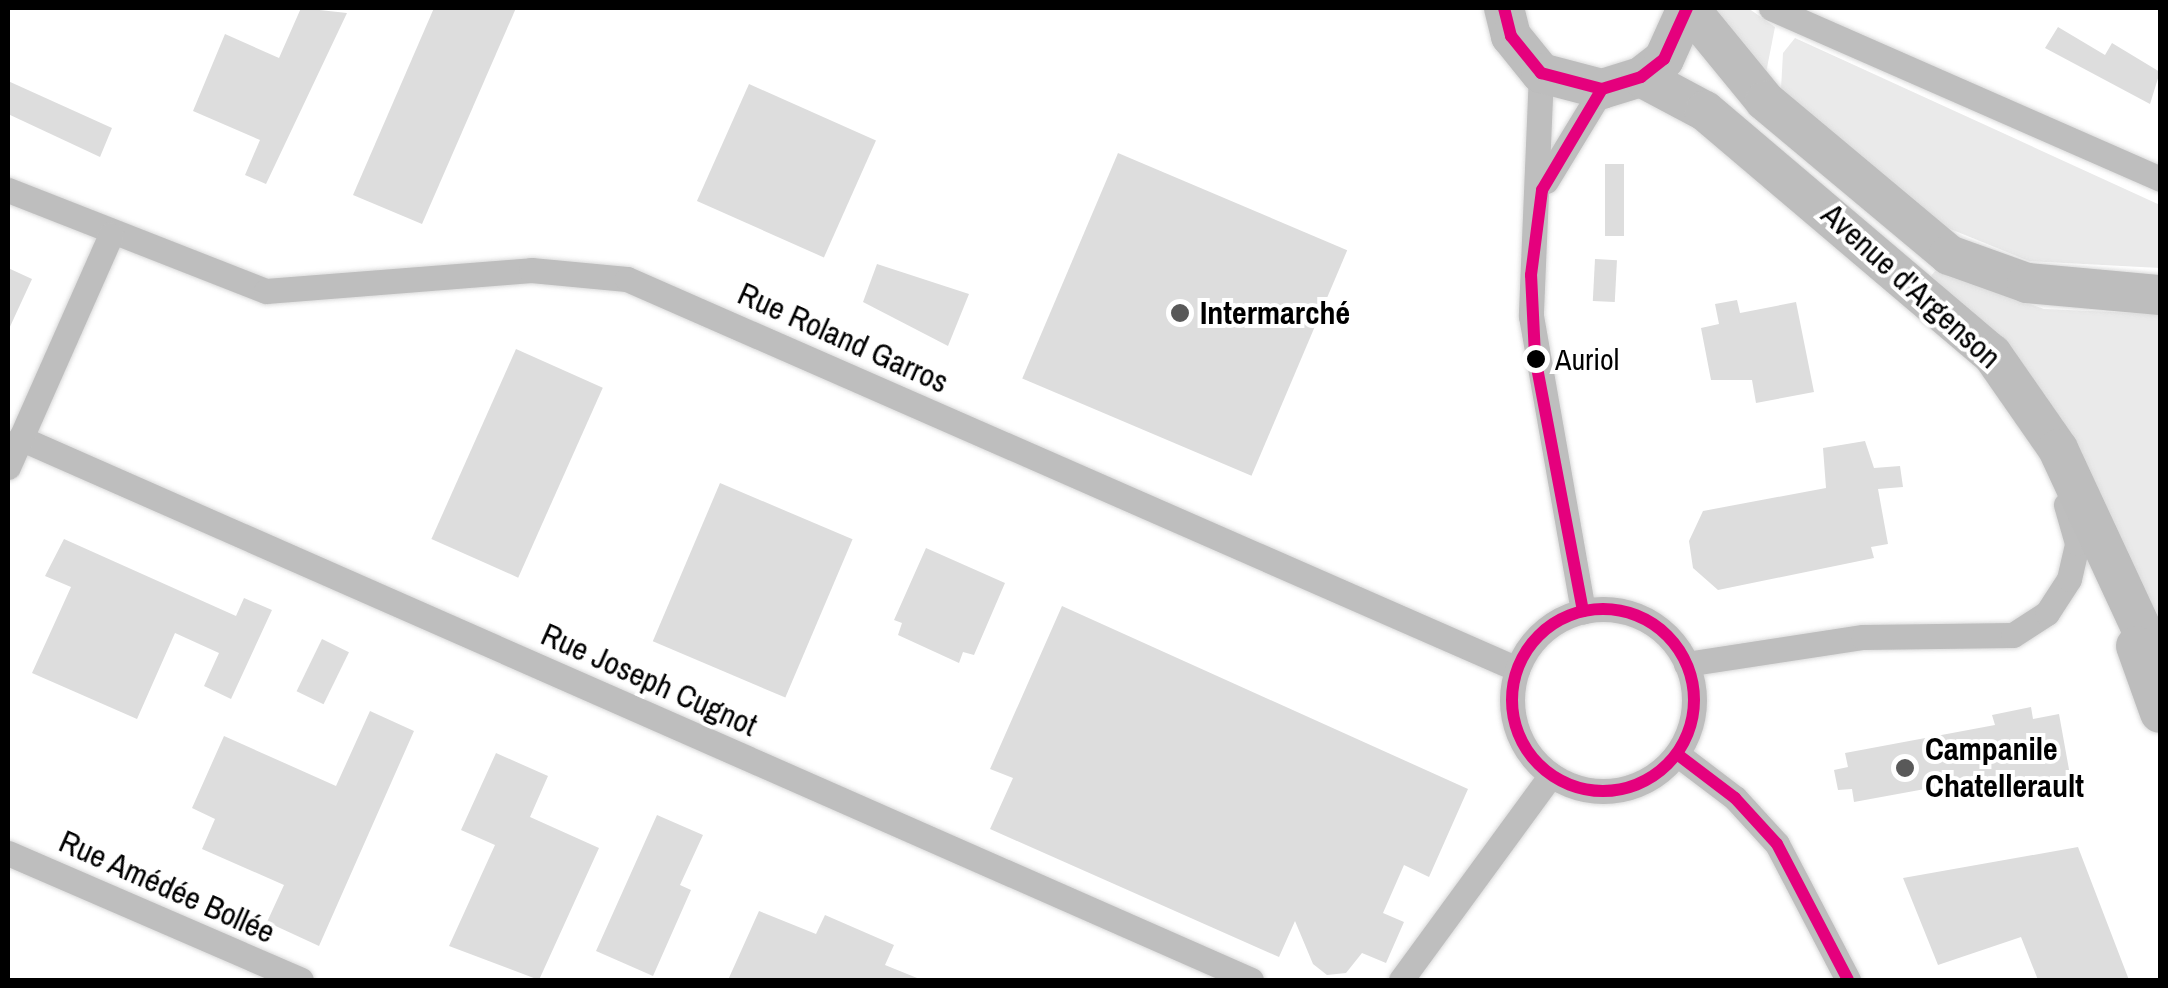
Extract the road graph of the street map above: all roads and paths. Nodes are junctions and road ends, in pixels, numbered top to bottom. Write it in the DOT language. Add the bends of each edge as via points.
graph roads {
  1 [pos="1504,8"];
  2 [pos="1688,8"];
  3 [pos="1771,8"];
  4 [pos="1542,73"];
  5 [pos="1641,78"];
  6 [pos="1602,89"];
  7 [pos="2160,178"];
  8 [pos="8,190"];
  9 [pos="1542,190"];
  10 [pos="110,235"];
  11 [pos="2158,294"];
  12 [pos="1930,296"];
  13 [pos="20,438"];
  14 [pos="8,467"];
  15 [pos="2096,524"];
  16 [pos="1583,611"];
  17 [pos="1686,664"];
  18 [pos="1517,669"];
  19 [pos="2160,669"];
  20 [pos="2160,713"];
  21 [pos="1677,754"];
  22 [pos="1551,776"];
  23 [pos="8,853"];
  24 [pos="301,980"];
  25 [pos="1251,980"];
  26 [pos="1401,980"];
  27 [pos="1848,980"];
  1 -- 4 [label="main road" via="1512,36"];
  2 -- 5 [label="main road" via="1664,59"];
  2 -- 11 [label="main road, Avenue d'Argenson" via="1765,102 1948,254 2027,283"];
  3 -- 7 [label="street"];
  4 -- 6 [label="main road"];
  4 -- 9 [label="street"];
  5 -- 6 [label="main road"];
  5 -- 12 [label="main road, Avenue d'Argenson" via="1706,112"];
  6 -- 9 [label="street"];
  8 -- 10 [label="street, Rue Roland Garros"];
  9 -- 16 [label="street" via="1530,274 1535,356"];
  10 -- 13 [label="street"];
  10 -- 18 [label="street, Rue Roland Garros" via="266,291 531,270 627,279"];
  12 -- 15 [label="main road, Avenue d'Argenson" via="1992,354 2036,412"];
  12 -- 17 [label="street" via="2020,419 2066,503 2076,555 2058,598 2035,624 2000,639 1863,637"];
  13 -- 14 [label="street"];
  13 -- 25 [label="street, Rue Joseph Cugnot"];
  15 -- 19 [label="main road, Avenue d'Argenson"];
  15 -- 20 [label="main road"];
  16 -- 17 [label="street" via="1632,614 1655,625"];
  16 -- 18 [label="street" via="1555,622"];
  17 -- 21 [label="street" via="1690,726"];
  18 -- 22 [label="street" via="1516,728"];
  21 -- 22 [label="street" via="1632,787 1590,790"];
  21 -- 27 [label="street" via="1736,798 1777,844"];
  22 -- 26 [label="street"];
  23 -- 24 [label="street, Rue Amédée Bollée"];
}
